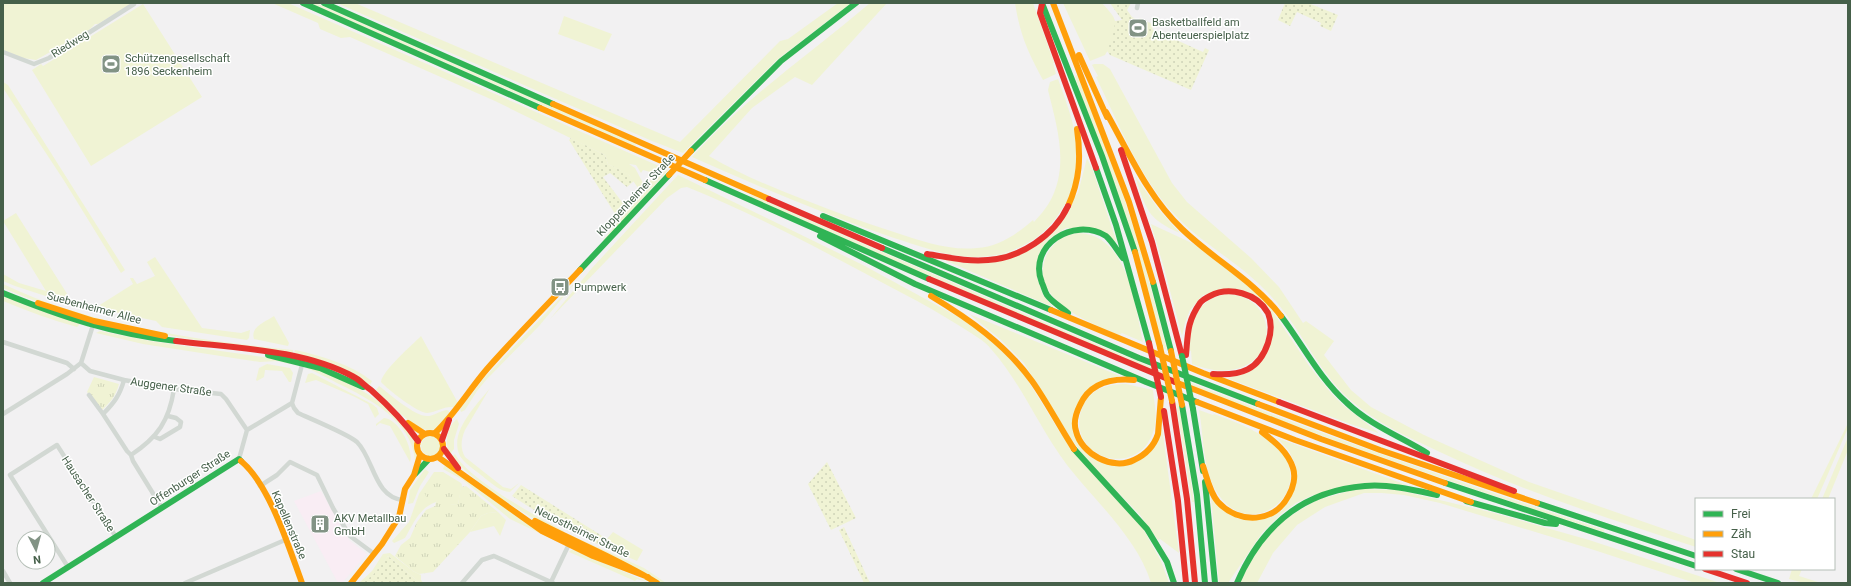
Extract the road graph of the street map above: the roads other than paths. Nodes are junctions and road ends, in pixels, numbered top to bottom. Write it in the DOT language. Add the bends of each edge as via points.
graph roads {
  1 [pos="303,3"];
  2 [pos="324,3"];
  3 [pos="856,3"];
  4 [pos="1042,3"];
  5 [pos="1053,3"];
  6 [pos="134,4"];
  7 [pos="3,52"];
  8 [pos="1084,73"];
  9 [pos="1070,101"];
  10 [pos="1106,112"];
  11 [pos="791,208"];
  12 [pos="805,225"];
  13 [pos="913,251"];
  14 [pos="1131,272"];
  15 [pos="914,284"];
  16 [pos="3,289"];
  17 [pos="3,293"];
  18 [pos="94,323"];
  19 [pos="1085,325"];
  20 [pos="3,342"];
  21 [pos="1184,357"];
  22 [pos="304,360"];
  23 [pos="81,363"];
  24 [pos="74,369"];
  25 [pos="1204,373"];
  26 [pos="124,380"];
  27 [pos="1146,382"];
  28 [pos="174,389"];
  29 [pos="89,395"];
  30 [pos="1161,397"];
  31 [pos="292,402"];
  32 [pos="3,414"];
  33 [pos="103,414"];
  34 [pos="168,416"];
  35 [pos="449,420"];
  36 [pos="405,422"];
  37 [pos="1246,422"];
  38 [pos="247,430"];
  39 [pos="435,433"];
  40 [pos="425,434"];
  41 [pos="155,437"];
  42 [pos="442,440"];
  43 [pos="418,441"];
  44 [pos="444,449"];
  45 [pos="131,455"];
  46 [pos="420,455"];
  47 [pos="438,457"];
  48 [pos="239,459"];
  49 [pos="1436,459"];
  50 [pos="429,460"];
  51 [pos="1203,466"];
  52 [pos="465,474"];
  53 [pos="414,475"];
  54 [pos="260,486"];
  55 [pos="403,500"];
  56 [pos="1471,502"];
  57 [pos="162,508"];
  58 [pos="1565,513"];
  59 [pos="1572,526"];
  60 [pos="116,537"];
  61 [pos="285,540"];
  62 [pos="569,542"];
  63 [pos="373,553"];
  64 [pos="1695,556"];
  65 [pos="1695,566"];
  66 [pos="68,567"];
  67 [pos="1708,570"];
  68 [pos="1739,570"];
  69 [pos="3,572"];
  70 [pos="552,582"];
  71 [pos="10,583"];
  72 [pos="43,583"];
  73 [pos="186,583"];
  74 [pos="302,583"];
  75 [pos="351,583"];
  76 [pos="462,583"];
  77 [pos="657,583"];
  78 [pos="1174,583"];
  79 [pos="1186,583"];
  80 [pos="1195,583"];
  81 [pos="1205,583"];
  82 [pos="1215,583"];
  83 [pos="1237,583"];
  84 [pos="1747,583"];
  85 [pos="1778,583"];
  1 -- 12 [label="main road"];
  2 -- 11 [label="main road"];
  3 -- 35 [label="main road, Kloppenheimer Straße, bridge" via="781,61 691,151 474,384"];
  4 -- 9 [label="main road" via="1040,13"];
  4 -- 80 [label="main road, bridge" via="1120,207 1147,294 1172,401 1187,499"];
  5 -- 8 [label="main road"];
  6 -- 7 [label="street, Riedweg" via="49,58 34,64"];
  8 -- 10 [label="main road"];
  8 -- 81 [label="main road, bridge" via="1141,240 1171,351 1198,502"];
  9 -- 13 [label="main road" via="1082,151 1080,177 1068,209 1045,236 1022,251 990,260 968,261"];
  9 -- 14 [label="main road" via="1102,183"];
  10 -- 21 [label="main road" via="1152,242"];
  10 -- 49 [label="main road" via="1138,173 1170,217 1265,296 1284,320 1312,365 1339,396 1377,426"];
  11 -- 13 [label="main road" via="815,213"];
  11 -- 58 [label="main road" via="1212,387 1380,450"];
  12 -- 15 [label="main road" via="828,241"];
  12 -- 59 [label="main road" via="1068,340 1213,398 1453,486"];
  13 -- 19 [label="main road"];
  14 -- 19 [label="main road" via="1113,243 1097,231 1084,228 1070,229 1049,242 1043,251 1038,271 1041,286 1054,304"];
  14 -- 30 [label="main road, bridge"];
  15 -- 27 [label="main road"];
  15 -- 78 [label="main road" via="974,323 1018,362 1034,383 1074,449 1133,510 1152,534"];
  16 -- 18 [label="main road, Suebenheimer Allee"];
  17 -- 18 [label="main road, Suebenheimer Allee" via="58,315"];
  18 -- 22 [label="main road, Suebenheimer Allee" via="152,338 280,353"];
  18 -- 23 [label="street"];
  19 -- 25 [label="main road"];
  20 -- 24 [label="street" via="68,363"];
  21 -- 25 [label="main road" via="1187,324 1192,312 1204,298 1220,291 1233,290 1257,300 1269,318 1271,331 1269,346 1262,359 1253,367 1236,374"];
  21 -- 51 [label="main road, bridge"];
  22 -- 31 [label="street"];
  22 -- 36 [label="main road, Suebenheimer Allee" via="324,364 355,378"];
  23 -- 24 [label="street"];
  23 -- 26 [label="street, Auggener Straße" via="90,371"];
  24 -- 32 [label="street"];
  25 -- 49 [label="main road"];
  26 -- 28 [label="street, Auggener Straße"];
  26 -- 33 [label="street" via="115,402"];
  27 -- 30 [label="main road" via="1111,380 1096,386 1086,394 1078,405 1075,424 1079,440 1088,452 1100,460 1115,464 1130,462 1142,456 1152,446 1158,434"];
  27 -- 37 [label="main road"];
  28 -- 34 [label="street"];
  28 -- 38 [label="street, Auggener Straße" via="221,394"];
  29 -- 33 [label="street"];
  30 -- 79 [label="main road" via="1177,493"];
  31 -- 38 [label="street"];
  31 -- 55 [label="street" via="298,413 356,441 383,489 396,499"];
  33 -- 45 [label="street"];
  34 -- 41 [label="street"];
  34 -- 41 [label="street" via="181,422 180,427 160,439"];
  35 -- 39 [label="main road, Kloppenheimer Straße"];
  35 -- 42 [label="main road, Kloppenheimer Straße"];
  36 -- 40 [label="main road, Suebenheimer Allee"];
  36 -- 43 [label="main road, Suebenheimer Allee"];
  37 -- 51 [label="main road" via="1280,444 1292,461 1294,486 1281,508 1270,515 1258,518 1246,518 1231,513 1214,495"];
  37 -- 56 [label="main road"];
  38 -- 48 [label="street, Offenburger Straße"];
  39 -- 40 [label="main road"];
  39 -- 42 [label="main road"];
  40 -- 43 [label="main road"];
  41 -- 45 [label="street"];
  42 -- 44 [label="main road"];
  43 -- 46 [label="main road"];
  44 -- 47 [label="main road"];
  44 -- 52 [label="main road, Neuostheimer Straße"];
  45 -- 57 [label="street"];
  46 -- 50 [label="main road"];
  46 -- 53 [label="main road"];
  47 -- 50 [label="main road"];
  47 -- 52 [label="main road, Neuostheimer Straße"];
  48 -- 54 [label="main road, Kapellenstraße" via="246,463"];
  48 -- 57 [label="main road, Offenburger Straße"];
  49 -- 58 [label="main road" via="1543,501"];
  50 -- 53 [label="main road"];
  51 -- 82 [label="main road"];
  52 -- 62 [label="main road, Neuostheimer Straße" via="542,531"];
  53 -- 55 [label="main road" via="405,490"];
  54 -- 61 [label="main road, Kapellenstraße"];
  54 -- 63 [label="street" via="277,475 290,462 317,475 350,536"];
  55 -- 63 [label="main road" via="399,517 382,544"];
  56 -- 59 [label="main road" via="1545,523"];
  56 -- 83 [label="main road" via="1388,487 1356,486 1326,493 1296,508 1271,527 1251,552"];
  57 -- 60 [label="main road, Offenburger Straße"];
  58 -- 64 [label="main road"];
  59 -- 65 [label="main road"];
  60 -- 66 [label="main road, Offenburger Straße"];
  60 -- 66 [label="street, Hausacher Straße" via="57,445 10,475"];
  61 -- 73 [label="street"];
  61 -- 74 [label="main road, Kapellenstraße"];
  62 -- 70 [label="street"];
  62 -- 77 [label="main road, Neuostheimer Straße" via="609,563 648,577"];
  63 -- 75 [label="main road"];
  66 -- 72 [label="main road, Offenburger Straße"];
  67 -- 84 [label="main road"];
  68 -- 85 [label="main road"];
  69 -- 71 [label="street"];
  70 -- 76 [label="street" via="494,556 482,560"];
}
